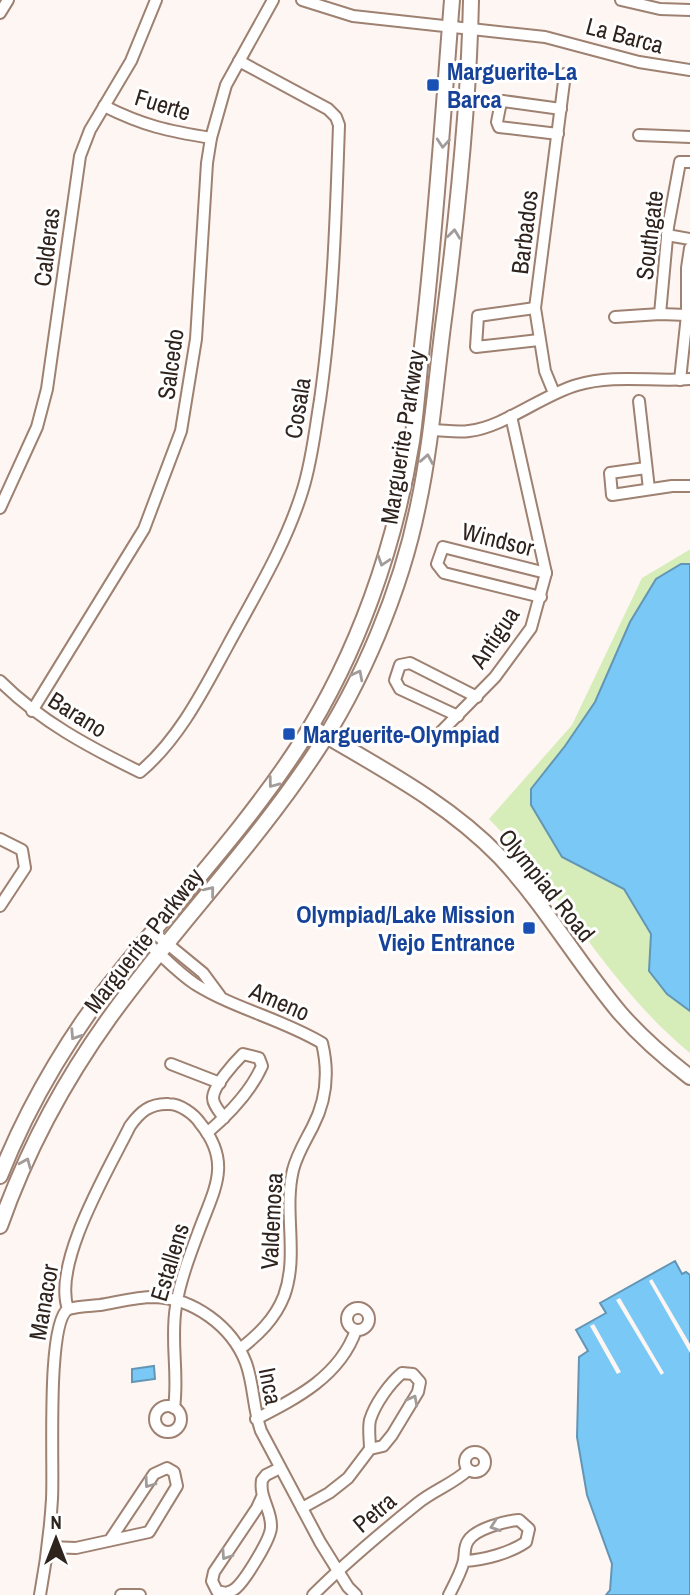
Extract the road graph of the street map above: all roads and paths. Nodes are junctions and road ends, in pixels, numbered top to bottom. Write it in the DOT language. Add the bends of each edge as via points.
graph roads {
  1 [pos="8,0"];
  2 [pos="156,0"];
  3 [pos="273,0"];
  4 [pos="302,0"];
  5 [pos="452,0"];
  6 [pos="471,0"];
  7 [pos="621,0"];
  8 [pos="690,10"];
  9 [pos="0,13"];
  10 [pos="450,26"];
  11 [pos="470,27"];
  12 [pos="239,61"];
  13 [pos="690,70"];
  14 [pos="565,74"];
  15 [pos="104,106"];
  16 [pos="561,109"];
  17 [pos="558,134"];
  18 [pos="639,135"];
  19 [pos="690,137"];
  20 [pos="211,138"];
  21 [pos="685,162"];
  22 [pos="667,235"];
  23 [pos="690,239"];
  24 [pos="690,248"];
  25 [pos="535,308"];
  26 [pos="660,314"];
  27 [pos="687,315"];
  28 [pos="615,317"];
  29 [pos="539,340"];
  30 [pos="685,379"];
  31 [pos="554,393"];
  32 [pos="639,401"];
  33 [pos="511,416"];
  34 [pos="431,430"];
  35 [pos="646,468"];
  36 [pos="690,486"];
  37 [pos="649,489"];
  38 [pos="0,508"];
  39 [pos="546,573"];
  40 [pos="541,597"];
  41 [pos="0,681"];
  42 [pos="477,697"];
  43 [pos="32,711"];
  44 [pos="457,716"];
  45 [pos="310,726"];
  46 [pos="326,735"];
  47 [pos="434,739"];
  48 [pos="140,772"];
  49 [pos="0,839"];
  50 [pos="0,906"];
  51 [pos="149,937"];
  52 [pos="163,949"];
  53 [pos="203,973"];
  54 [pos="194,983"];
  55 [pos="221,998"];
  56 [pos="322,1043"];
  57 [pos="171,1064"];
  58 [pos="690,1077"];
  59 [pos="220,1083"];
  60 [pos="224,1118"];
  61 [pos="207,1133"];
  62 [pos="0,1175"];
  63 [pos="0,1226"];
  64 [pos="177,1301"];
  65 [pos="68,1309"];
  66 [pos="356,1330"];
  67 [pos="240,1349"];
  68 [pos="174,1408"];
  69 [pos="256,1419"];
  70 [pos="370,1449"];
  71 [pos="280,1468"];
  72 [pos="468,1471"];
  73 [pos="262,1497"];
  74 [pos="302,1508"];
  75 [pos="110,1540"];
  76 [pos="48,1547"];
  77 [pos="465,1561"];
  78 [pos="337,1570"];
  79 [pos="40,1595"];
  80 [pos="121,1595"];
  81 [pos="140,1595"];
  82 [pos="313,1595"];
  83 [pos="356,1595"];
  84 [pos="449,1595"];
  1 -- 9 [label="street"];
  2 -- 15 [label="street, Calderas" via="131,61"];
  3 -- 12 [label="street, Salcedo"];
  4 -- 10 [label="street, La Barca" via="353,16"];
  5 -- 10 [label="main road, Marguerite Parkway"];
  6 -- 11 [label="main road, Marguerite Parkway"];
  7 -- 8 [label="street"];
  10 -- 11 [label="street, La Barca"];
  10 -- 45 [label="main road, Marguerite Parkway, one-way" via="436,232 412,442 394,528 371,599 356,640"];
  11 -- 13 [label="street, La Barca" via="545,37 639,62"];
  34 -- 11 [label="main road, Marguerite Parkway, one-way" via="456,222"];
  12 -- 20 [label="street, Salcedo" via="226,85"];
  12 -- 48 [label="street, Cosala" via="328,109 339,125 328,343 313,446 290,526 197,701 157,757"];
  14 -- 16 [label="street, Barbados"];
  15 -- 20 [label="street, Fuerte" via="152,127"];
  15 -- 38 [label="street, Calderas" via="80,156 47,389 37,426"];
  16 -- 17 [label="street, Barbados"];
  16 -- 17 [label="street" via="503,101 497,122 499,127"];
  17 -- 25 [label="street, Barbados"];
  18 -- 19 [label="street"];
  20 -- 43 [label="street, Salcedo" via="196,339 181,431 144,529"];
  21 -- 22 [label="street, Southgate"];
  22 -- 23 [label="street"];
  22 -- 26 [label="street, Southgate"];
  24 -- 27 [label="street"];
  25 -- 29 [label="street, Barbados"];
  25 -- 29 [label="street" via="478,316 476,347"];
  26 -- 27 [label="street"];
  26 -- 28 [label="street"];
  27 -- 30 [label="street"];
  29 -- 31 [label="street, Barbados"];
  30 -- 31 [label="street" via="612,378"];
  31 -- 33 [label="street"];
  32 -- 35 [label="street"];
  33 -- 34 [label="street" via="468,431"];
  33 -- 39 [label="street, Antigua"];
  46 -- 34 [label="main road, Marguerite Parkway, one-way" via="363,667 402,565 418,509"];
  35 -- 37 [label="street"];
  35 -- 37 [label="street" via="610,473 612,495"];
  36 -- 37 [label="street"];
  39 -- 40 [label="street, Antigua"];
  39 -- 40 [label="street, Windsor" via="443,547 438,564 444,573"];
  40 -- 42 [label="street, Antigua" via="531,628"];
  41 -- 43 [label="street, Barano"];
  42 -- 44 [label="street, Antigua"];
  42 -- 44 [label="street" via="410,663 400,665 395,680 400,689"];
  43 -- 48 [label="street, Barano"];
  44 -- 47 [label="street, Antigua"];
  45 -- 46 [label="main road, Olympiad Road"];
  45 -- 51 [label="main road, Marguerite Parkway, one-way" via="246,820"];
  52 -- 46 [label="main road, Marguerite Parkway, one-way" via="280,804"];
  46 -- 58 [label="main road, Olympiad Road" via="442,806 489,846 621,1014"];
  49 -- 50 [label="street" via="22,850 25,868"];
  51 -- 52 [label="street, Ameno"];
  51 -- 62 [label="main road, Marguerite Parkway, one-way" via="74,1036"];
  52 -- 53 [label="street, Ameno"];
  52 -- 54 [label="street, Ameno"];
  63 -- 52 [label="main road, Marguerite Parkway, one-way" via="51,1108 103,1026"];
  53 -- 54 [label="street"];
  53 -- 55 [label="street, Ameno"];
  54 -- 55 [label="street, Ameno"];
  55 -- 56 [label="street, Ameno"];
  56 -- 67 [label="street, Valdemosa" via="327,1084 290,1186 289,1283 274,1315"];
  57 -- 59 [label="street"];
  59 -- 60 [label="street" via="213,1098"];
  59 -- 60 [label="street" via="243,1054 259,1058 258,1075"];
  60 -- 61 [label="street"];
  61 -- 64 [label="street, Estallens" via="218,1161 216,1189"];
  61 -- 65 [label="street, Manacor" via="198,1120 174,1104 151,1105 139,1113 84,1216 65,1285"];
  64 -- 65 [label="street, Inca" via="139,1298"];
  64 -- 67 [label="street, Inca" via="212,1318"];
  64 -- 68 [label="street, Estallens" via="172,1343"];
  65 -- 76 [label="street, Manacor" via="60,1320 52,1391"];
  66 -- 69 [label="street" via="351,1346 321,1381"];
  67 -- 69 [label="street, Inca" via="252,1382"];
  69 -- 71 [label="street, Inca"];
  70 -- 70 [label="street, one-way" via="383,1446 392,1436 418,1392 420,1382 413,1374 402,1373 394,1380 376,1408 370,1422"];
  70 -- 74 [label="street" via="348,1478"];
  71 -- 73 [label="street" via="262,1480"];
  71 -- 74 [label="street, Inca"];
  72 -- 78 [label="street, Petra" via="421,1500"];
  73 -- 73 [label="street, one-way" via="214,1572 217,1591 235,1588 268,1541 270,1517"];
  74 -- 78 [label="street, Inca"];
  75 -- 75 [label="street, one-way" via="149,1532 177,1486 174,1472 167,1468 154,1474"];
  75 -- 76 [label="street" via="76,1548"];
  76 -- 79 [label="street, Manacor"];
  77 -- 77 [label="street, one-way" via="519,1547 526,1542 529,1529 512,1520 477,1532 468,1540"];
  77 -- 84 [label="street"];
  78 -- 82 [label="street, Petra"];
  78 -- 83 [label="street, Inca"];
  80 -- 81 [label="street"];
}
